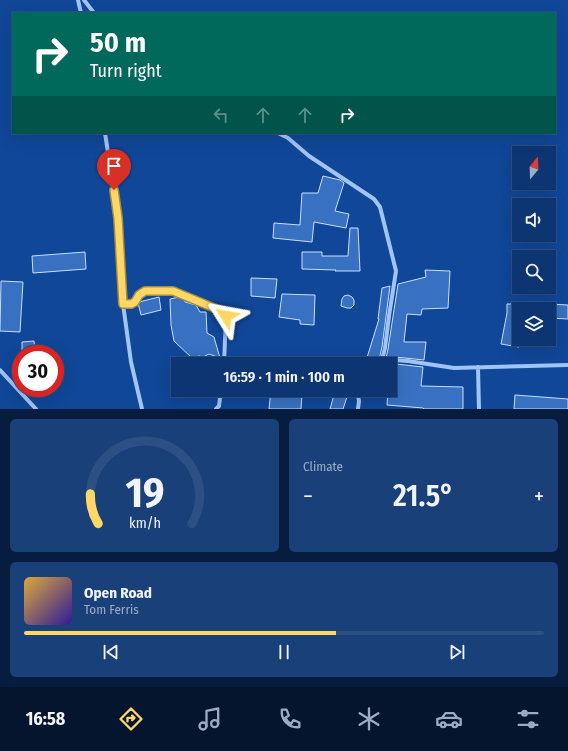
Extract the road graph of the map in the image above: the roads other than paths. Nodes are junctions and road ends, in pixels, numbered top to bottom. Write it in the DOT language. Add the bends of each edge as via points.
graph roads {
  1 [pos="78,0"];
  2 [pos="84,0"];
  3 [pos="81,12"];
  4 [pos="93,12"];
  5 [pos="105,134"];
  6 [pos="280,134"];
  7 [pos="123,304"];
  8 [pos="224,357"];
  9 [pos="383,357"];
  10 [pos="397,360"];
  11 [pos="568,364"];
  12 [pos="478,367"];
  13 [pos="0,370"];
  14 [pos="220,397"];
  15 [pos="358,397"];
  16 [pos="36,409"];
  17 [pos="142,409"];
  18 [pos="216,409"];
  19 [pos="358,409"];
  20 [pos="479,409"];
  1 -- 3 [label="street"];
  2 -- 4 [label="street"];
  5 -- 7 [label="street" via="118,218"];
  6 -- 9 [label="street" via="374,199 380,207 396,270"];
  7 -- 8 [label="street" via="135,302 145,291 173,291 224,312"];
  7 -- 17 [label="street" via="131,362"];
  10 -- 12 [label="street" via="454,368"];
  11 -- 12 [label="street"];
  12 -- 20 [label="street"];
  13 -- 16 [label="street"];
  14 -- 18 [label="street"];
  15 -- 19 [label="street"];
}
